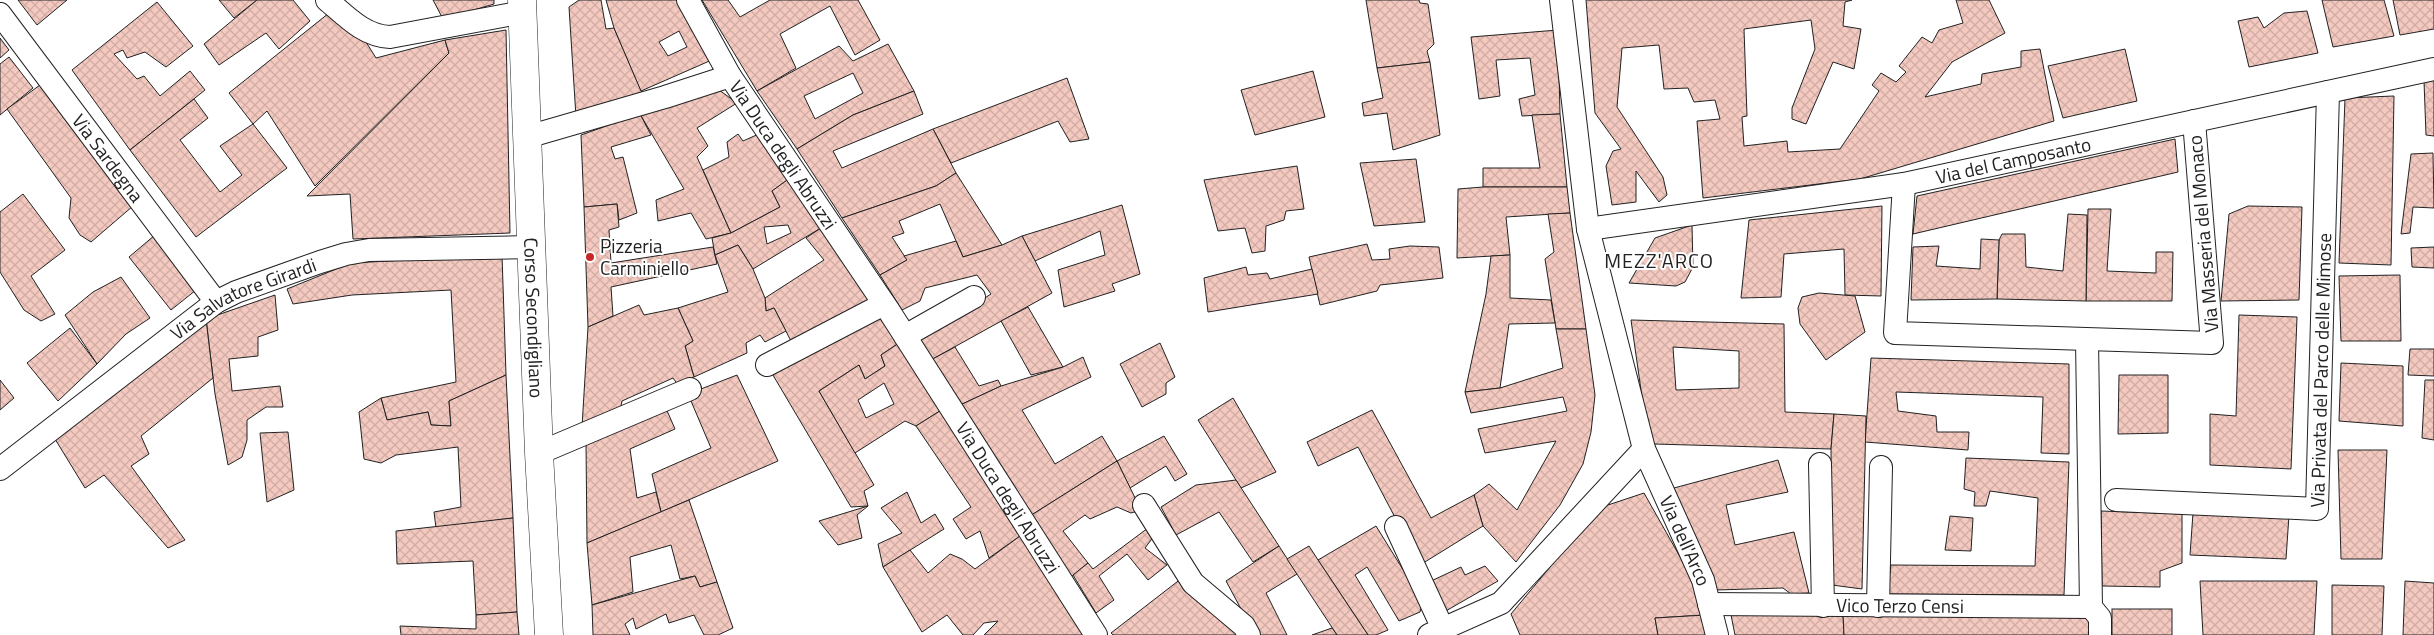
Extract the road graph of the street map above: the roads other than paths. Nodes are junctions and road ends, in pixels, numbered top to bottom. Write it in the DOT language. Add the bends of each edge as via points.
graph roads {
  1 [pos="327,0"];
  2 [pos="688,0"];
  3 [pos="1561,0"];
  4 [pos="522,6"];
  5 [pos="0,14"];
  6 [pos="2434,68"];
  7 [pos="730,76"];
  8 [pos="2328,92"];
  9 [pos="2194,121"];
  10 [pos="527,137"];
  11 [pos="1904,184"];
  12 [pos="1588,229"];
  13 [pos="531,247"];
  14 [pos="974,297"];
  15 [pos="216,302"];
  16 [pos="884,304"];
  17 [pos="905,336"];
  18 [pos="2087,340"];
  19 [pos="767,365"];
  20 [pos="690,389"];
  21 [pos="1644,449"];
  22 [pos="539,453"];
  23 [pos="1820,464"];
  24 [pos="1881,467"];
  25 [pos="0,469"];
  26 [pos="2116,500"];
  27 [pos="1144,505"];
  28 [pos="1396,527"];
  29 [pos="1709,604"];
  30 [pos="1823,606"];
  31 [pos="1878,606"];
  32 [pos="2091,607"];
  33 [pos="1436,632"];
  34 [pos="549,635"];
  35 [pos="1096,635"];
  36 [pos="1248,635"];
  37 [pos="1717,635"];
  38 [pos="2100,635"];
  1 -- 4 [label="street" via="356,24 378,36 390,37"];
  2 -- 7 [label="street"];
  3 -- 12 [label="street, Via dell'Arco"];
  4 -- 10 [label="main road, Corso Secondigliano"];
  5 -- 15 [label="street, Via Sardegna"];
  6 -- 8 [label="street, Via del Camposanto"];
  7 -- 10 [label="street, Via Duca degli Abruzzi"];
  7 -- 16 [label="street, Via Duca degli Abruzzi"];
  8 -- 9 [label="street, Via del Camposanto"];
  8 -- 26 [label="street, Via Privata del Parco delle Mimose" via="2317,509"];
  9 -- 11 [label="street, Via del Camposanto"];
  9 -- 18 [label="street, Via Masseria del Monaco" via="2212,343"];
  10 -- 13 [label="main road, Corso Secondigliano"];
  11 -- 12 [label="street, Via del Camposanto"];
  11 -- 18 [label="street, Via Masseria del Monaco" via="1895,333"];
  12 -- 21 [label="street, Via dell'Arco"];
  13 -- 15 [label="street, Via Salvatore Girardi" via="369,250 346,254"];
  13 -- 22 [label="main road, Corso Secondigliano"];
  14 -- 17 [label="street"];
  15 -- 25 [label="street, Via Salvatore Girardi"];
  16 -- 17 [label="street, Via Duca degli Abruzzi"];
  16 -- 19 [label="street"];
  17 -- 35 [label="street, Via Duca degli Abruzzi"];
  18 -- 32 [label="street"];
  20 -- 22 [label="street"];
  21 -- 29 [label="street, Via dell'Arco" via="1703,580"];
  21 -- 33 [label="street" via="1501,603"];
  22 -- 34 [label="main road, Corso Secondigliano"];
  23 -- 30 [label="street"];
  24 -- 31 [label="street"];
  27 -- 36 [label="street" via="1194,583 1244,626"];
  28 -- 33 [label="street"];
  29 -- 30 [label="street, Vico Terzo Censi"];
  29 -- 37 [label="street, Via dell'Arco"];
  30 -- 31 [label="street, Vico Terzo Censi"];
  31 -- 32 [label="street, Vico Terzo Censi"];
  32 -- 38 [label="street" via="2100,618"];
}
